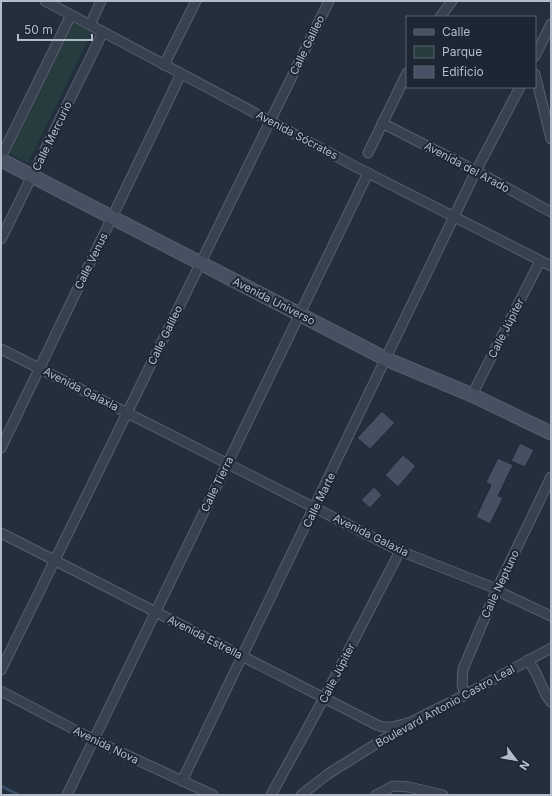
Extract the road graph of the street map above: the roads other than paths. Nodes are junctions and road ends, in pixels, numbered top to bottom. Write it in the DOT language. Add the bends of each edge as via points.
graph roads {
  1 [pos="45,1"];
  2 [pos="101,1"];
  3 [pos="196,1"];
  4 [pos="329,1"];
  5 [pos="452,1"];
  6 [pos="71,15"];
  7 [pos="441,16"];
  8 [pos="551,24"];
  9 [pos="90,25"];
  10 [pos="103,32"];
  11 [pos="536,54"];
  12 [pos="164,65"];
  13 [pos="181,74"];
  14 [pos="406,75"];
  15 [pos="536,78"];
  16 [pos="517,88"];
  17 [pos="270,120"];
  18 [pos="382,123"];
  19 [pos="551,139"];
  20 [pos="368,153"];
  21 [pos="1,158"];
  22 [pos="476,171"];
  23 [pos="368,173"];
  24 [pos="32,176"];
  25 [pos="551,212"];
  26 [pos="112,217"];
  27 [pos="454,218"];
  28 [pos="1,239"];
  29 [pos="540,261"];
  30 [pos="200,263"];
  31 [pos="551,266"];
  32 [pos="300,314"];
  33 [pos="1,349"];
  34 [pos="386,359"];
  35 [pos="40,368"];
  36 [pos="472,395"];
  37 [pos="127,412"];
  38 [pos="551,433"];
  39 [pos="1,448"];
  40 [pos="228,463"];
  41 [pos="551,477"];
  42 [pos="315,507"];
  43 [pos="1,533"];
  44 [pos="400,551"];
  45 [pos="55,560"];
  46 [pos="497,589"];
  47 [pos="156,612"];
  48 [pos="551,616"];
  49 [pos="551,648"];
  50 [pos="243,657"];
  51 [pos="528,660"];
  52 [pos="1,670"];
  53 [pos="1,691"];
  54 [pos="465,695"];
  55 [pos="324,698"];
  56 [pos="551,702"];
  57 [pos="411,722"];
  58 [pos="94,740"];
  59 [pos="182,781"];
  60 [pos="67,795"];
  61 [pos="214,795"];
  62 [pos="272,795"];
  63 [pos="301,795"];
  64 [pos="376,795"];
  65 [pos="443,795"];
  1 -- 6 [label="street, Avenida Sócrates"];
  2 -- 9 [label="street"];
  3 -- 12 [label="street"];
  4 -- 17 [label="street, Calle Galileo"];
  5 -- 7 [label="street"];
  6 -- 9 [label="street, Avenida Sócrates"];
  6 -- 21 [label="street"];
  8 -- 11 [label="street"];
  9 -- 10 [label="street, Avenida Sócrates"];
  10 -- 12 [label="street, Avenida Sócrates"];
  10 -- 24 [label="street, Calle Mercurio"];
  12 -- 13 [label="street, Avenida Sócrates"];
  13 -- 17 [label="street, Avenida Sócrates"];
  13 -- 26 [label="street, Calle Venus"];
  14 -- 18 [label="street"];
  15 -- 19 [label="street"];
  16 -- 22 [label="street, Calle Marte"];
  17 -- 23 [label="street, Avenida Sócrates"];
  17 -- 30 [label="street, Calle Galileo"];
  18 -- 20 [label="street"];
  18 -- 22 [label="street, Avenida del Arado"];
  21 -- 24 [label="street, Avenida Universo"];
  22 -- 25 [label="street, Avenida del Arado"];
  22 -- 27 [label="street, Calle Marte"];
  23 -- 27 [label="street, Avenida Sócrates"];
  23 -- 32 [label="street, Calle Tierra"];
  24 -- 26 [label="street, Avenida Universo"];
  24 -- 28 [label="street, Calle Mercurio"];
  26 -- 30 [label="street, Avenida Universo"];
  26 -- 35 [label="street, Calle Venus"];
  27 -- 29 [label="street, Avenida Sócrates"];
  27 -- 34 [label="street, Calle Marte"];
  29 -- 31 [label="street, Avenida Sócrates"];
  29 -- 36 [label="street, Calle Júpiter"];
  30 -- 32 [label="street, Avenida Universo"];
  30 -- 37 [label="street, Calle Galileo"];
  32 -- 34 [label="street, Avenida Universo"];
  32 -- 40 [label="street, Calle Tierra"];
  33 -- 35 [label="street, Avenida Galaxia"];
  34 -- 36 [label="street, Avenida Universo"];
  34 -- 42 [label="street, Calle Marte"];
  35 -- 37 [label="street, Avenida Galaxia"];
  35 -- 39 [label="street, Calle Venus"];
  36 -- 38 [label="street, Avenida Universo"];
  37 -- 40 [label="street, Avenida Galaxia"];
  37 -- 45 [label="street, Calle Galileo"];
  40 -- 42 [label="street, Avenida Galaxia"];
  40 -- 47 [label="street, Calle Tierra"];
  41 -- 46 [label="street, Calle Neptuno"];
  42 -- 44 [label="street, Avenida Galaxia"];
  42 -- 50 [label="street, Calle Marte"];
  43 -- 45 [label="street, Avenida Estrella"];
  44 -- 46 [label="street, Avenida Galaxia"];
  44 -- 55 [label="street, Calle Júpiter"];
  45 -- 47 [label="street, Avenida Estrella"];
  45 -- 52 [label="street, Calle Galileo"];
  46 -- 48 [label="street, Avenida Galaxia"];
  46 -- 54 [label="street, Calle Neptuno" via="463,669 462,684"];
  47 -- 50 [label="street, Avenida Estrella"];
  47 -- 58 [label="street, Calle Tierra"];
  49 -- 51 [label="street, Boulevard Antonio Castro Leal"];
  50 -- 55 [label="street, Avenida Estrella"];
  50 -- 59 [label="street, Calle Marte"];
  51 -- 54 [label="street, Boulevard Antonio Castro Leal"];
  51 -- 56 [label="street"];
  53 -- 58 [label="street, Avenida Nova"];
  54 -- 57 [label="street, Boulevard Antonio Castro Leal"];
  55 -- 57 [label="street, Avenida Estrella" via="381,727"];
  55 -- 62 [label="street, Calle Júpiter"];
  57 -- 63 [label="street, Boulevard Antonio Castro Leal" via="328,774"];
  58 -- 59 [label="street, Avenida Nova"];
  58 -- 60 [label="street, Calle Tierra"];
  59 -- 61 [label="street, Avenida Nova"];
  64 -- 65 [label="street" via="393,786"];
}
